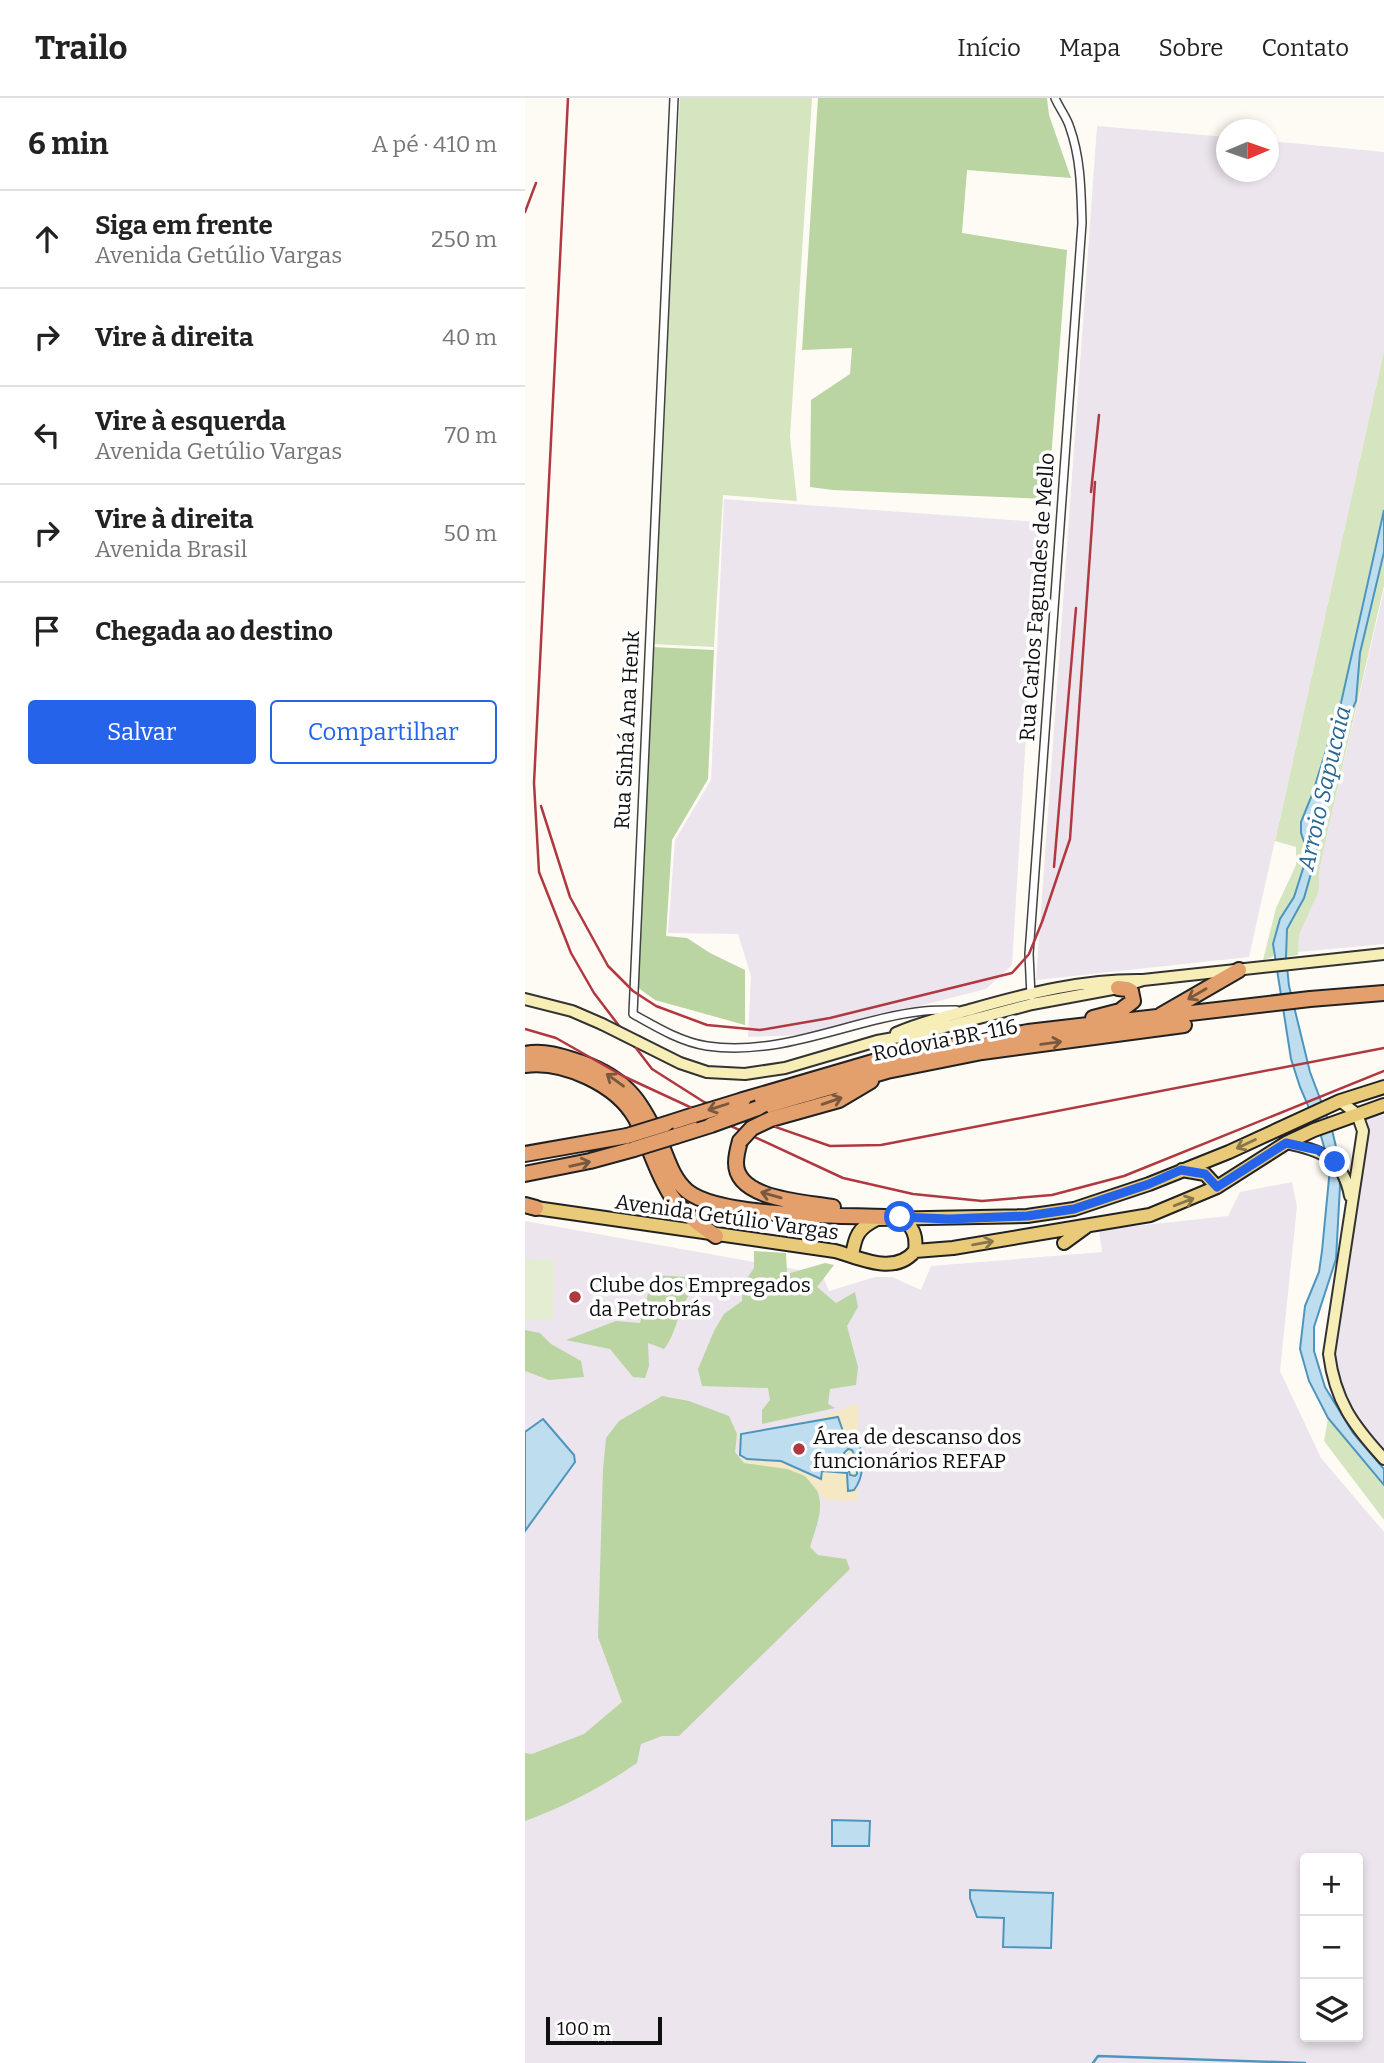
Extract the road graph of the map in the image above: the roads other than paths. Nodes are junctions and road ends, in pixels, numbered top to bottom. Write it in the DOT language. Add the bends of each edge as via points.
graph roads {
  1 [pos="674,98"];
  2 [pos="1055,98"];
  3 [pos="1384,954"];
  4 [pos="1239,970"];
  5 [pos="1143,980"];
  6 [pos="1118,988"];
  7 [pos="1031,992"];
  8 [pos="1384,993"];
  9 [pos="525,999"];
  10 [pos="1384,1002"];
  11 [pos="1032,1004"];
  12 [pos="1311,1004"];
  13 [pos="1267,1009"];
  14 [pos="972,1015"];
  15 [pos="1155,1018"];
  16 [pos="1055,1029"];
  17 [pos="525,1054"];
  18 [pos="525,1065"];
  19 [pos="887,1071"];
  20 [pos="1384,1087"];
  21 [pos="1338,1102"];
  22 [pos="1384,1105"];
  23 [pos="1357,1114"];
  24 [pos="631,1142"];
  25 [pos="525,1143"];
  26 [pos="587,1143"];
  27 [pos="1286,1143"];
  28 [pos="525,1154"];
  29 [pos="1181,1170"];
  30 [pos="525,1174"];
  31 [pos="1217,1187"];
  32 [pos="1351,1206"];
  33 [pos="529,1207"];
  34 [pos="893,1217"];
  35 [pos="1088,1225"];
  36 [pos="716,1236"];
  37 [pos="1064,1243"];
  38 [pos="915,1251"];
  39 [pos="852,1256"];
  40 [pos="1384,1459"];
  1 -- 14 [label="street, Rua Sinhá Ana Henk" via="633,1014 669,1034 705,1046 745,1048 787,1043 924,1011"];
  2 -- 7 [label="street, Rua Carlos Fagundes de Mello" via="1077,148 1082,193 1029,954"];
  3 -- 4 [label="main road"];
  4 -- 5 [label="main road"];
  4 -- 15 [label="highway, one-way"];
  5 -- 6 [label="main road"];
  5 -- 7 [label="main road" via="1116,979"];
  6 -- 11 [label="main road"];
  6 -- 16 [label="highway" via="1133,995 1129,1006"];
  7 -- 11 [label="street, Rua Carlos Fagundes de Mello"];
  7 -- 14 [label="main road"];
  8 -- 12 [label="highway, Rodovia BR-116"];
  9 -- 14 [label="main road, bridge" via="572,1011 680,1063 707,1072 745,1074 785,1068 877,1041 919,1023"];
  10 -- 12 [label="highway, Rodovia BR-116"];
  11 -- 14 [label="main road"];
  12 -- 13 [label="highway, Rodovia BR-116"];
  13 -- 15 [label="highway, Rodovia BR-116"];
  19 -- 13 [label="highway, Rodovia BR-116, one-way"];
  15 -- 16 [label="highway, Rodovia BR-116"];
  16 -- 24 [label="highway, Rodovia BR-116, one-way, bridge" via="880,1060 666,1124"];
  34 -- 17 [label="highway, one-way" via="740,1210 708,1203 686,1190 673,1174 631,1091 603,1070 560,1056"];
  18 -- 36 [label="highway" via="570,1070 621,1100 634,1116 673,1198"];
  19 -- 24 [label="highway, Rodovia BR-116, bridge" via="676,1136"];
  34 -- 19 [label="highway, one-way, bridge" via="768,1196 745,1184 735,1165 740,1141 752,1128 839,1100"];
  20 -- 21 [label="main road"];
  21 -- 23 [label="main road"];
  21 -- 29 [label="main road, one-way"];
  22 -- 23 [label="main road, Avenida Getúlio Vargas"];
  23 -- 27 [label="main road, Avenida Getúlio Vargas"];
  23 -- 32 [label="main road" via="1363,1130"];
  24 -- 26 [label="highway, Rodovia BR-116"];
  30 -- 24 [label="highway, Rodovia BR-116, one-way" via="590,1161"];
  25 -- 26 [label="highway" via="548,1147"];
  26 -- 28 [label="highway, Rodovia BR-116"];
  27 -- 31 [label="main road, Avenida Getúlio Vargas"];
  27 -- 32 [label="main road" via="1318,1150 1335,1162 1348,1185"];
  29 -- 31 [label="main road" via="1205,1174"];
  29 -- 34 [label="main road" via="1074,1209 1027,1216"];
  35 -- 31 [label="main road, Avenida Getúlio Vargas, one-way" via="1150,1215"];
  32 -- 40 [label="main road" via="1329,1354 1341,1402"];
  33 -- 36 [label="main road, Avenida Getúlio Vargas"];
  34 -- 38 [label="main road" via="910,1224"];
  34 -- 39 [label="main road" via="877,1219 860,1229"];
  35 -- 37 [label="main road"];
  38 -- 35 [label="main road, Avenida Getúlio Vargas, one-way"];
  36 -- 39 [label="main road, Avenida Getúlio Vargas"];
  38 -- 39 [label="main road, Avenida Getúlio Vargas" via="909,1258 885,1265"];
}
